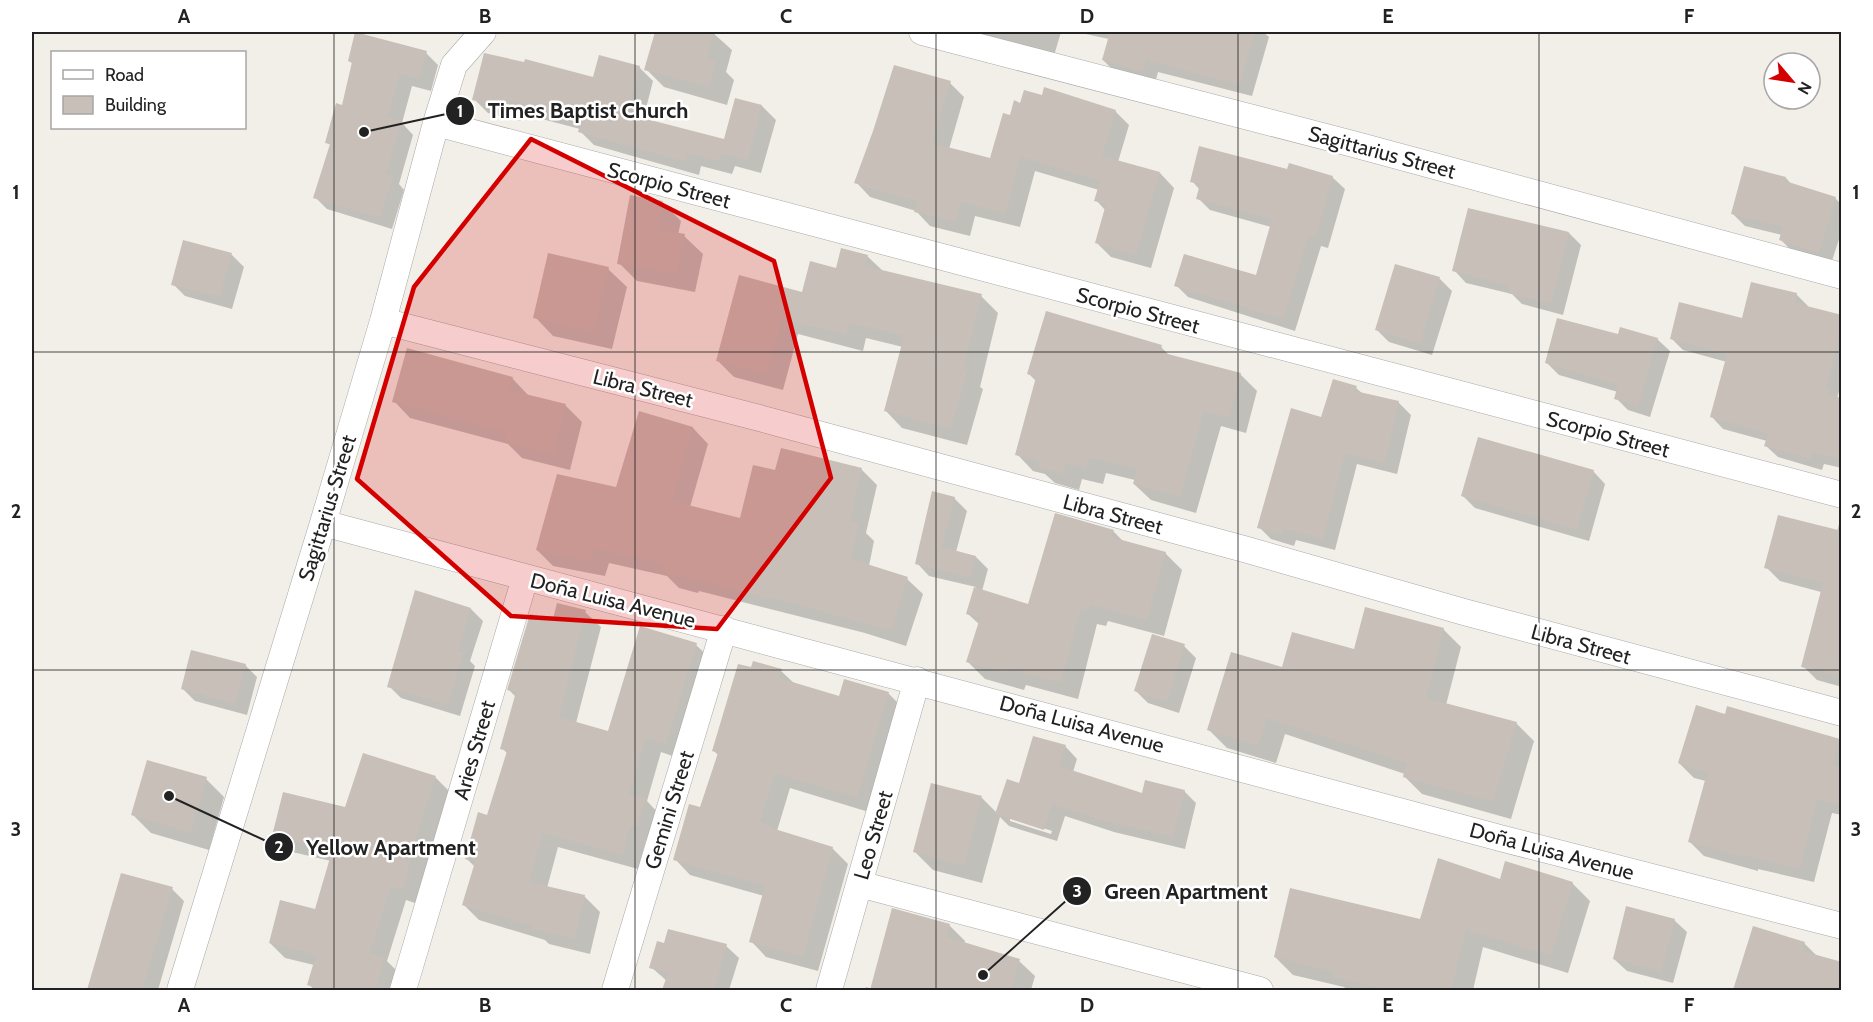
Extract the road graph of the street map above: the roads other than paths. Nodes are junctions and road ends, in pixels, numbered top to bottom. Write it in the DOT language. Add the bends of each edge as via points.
graph roads {
  1 [pos="483,32"];
  2 [pos="922,32"];
  3 [pos="436,123"];
  4 [pos="1842,276"];
  5 [pos="382,321"];
  6 [pos="1842,495"];
  7 [pos="323,523"];
  8 [pos="525,578"];
  9 [pos="724,629"];
  10 [pos="917,680"];
  11 [pos="1842,713"];
  12 [pos="859,884"];
  13 [pos="1842,926"];
  14 [pos="180,990"];
  15 [pos="403,990"];
  16 [pos="615,990"];
  17 [pos="829,990"];
  18 [pos="1260,990"];
  1 -- 3 [label="street, Sagittarius Street" via="454,65"];
  2 -- 4 [label="street, Sagittarius Street"];
  3 -- 5 [label="street, Sagittarius Street"];
  3 -- 6 [label="street, Scorpio Street"];
  5 -- 7 [label="street, Sagittarius Street"];
  5 -- 11 [label="street, Libra Street" via="763,419"];
  7 -- 8 [label="street, Doña Luisa Avenue"];
  7 -- 14 [label="street, Sagittarius Street"];
  8 -- 9 [label="street, Doña Luisa Avenue"];
  8 -- 15 [label="street, Aries Street"];
  9 -- 10 [label="street, Doña Luisa Avenue"];
  9 -- 16 [label="street, Gemini Street"];
  10 -- 12 [label="street, Leo Street"];
  10 -- 13 [label="street, Doña Luisa Avenue"];
  12 -- 17 [label="street, Leo Street"];
  12 -- 18 [label="street"];
}
